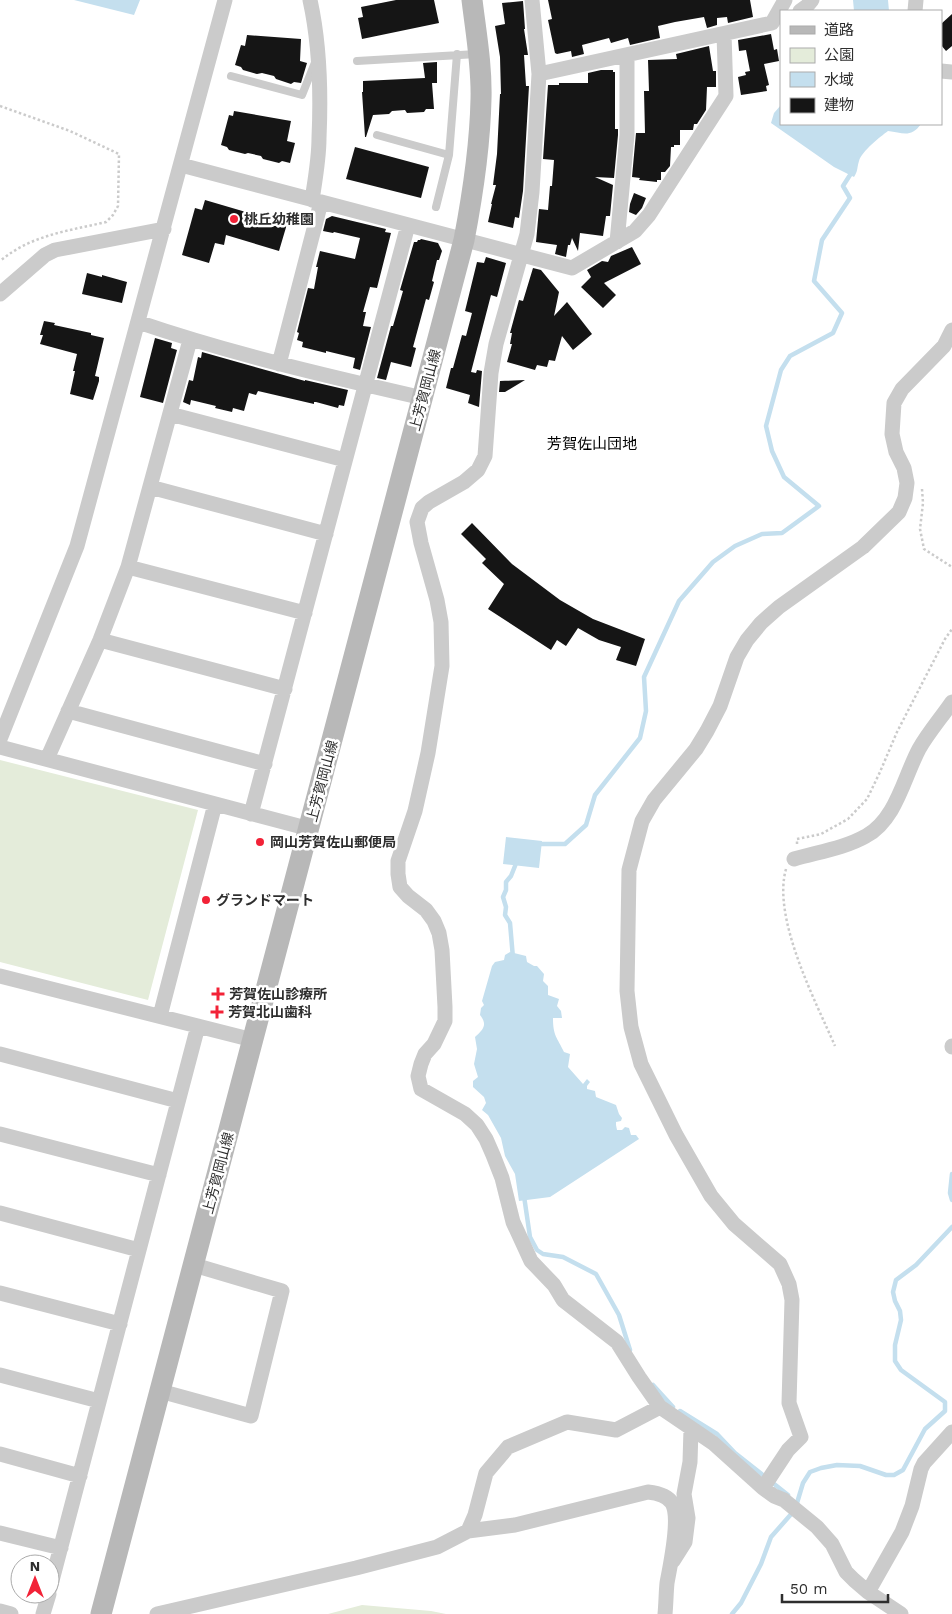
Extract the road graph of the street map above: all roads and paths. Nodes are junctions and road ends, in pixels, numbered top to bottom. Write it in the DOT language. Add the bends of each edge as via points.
graph roads {
  1 [pos="225,0"];
  2 [pos="310,0"];
  3 [pos="472,0"];
  4 [pos="532,0"];
  5 [pos="812,0"];
  6 [pos="801,10"];
  7 [pos="776,21"];
  8 [pos="724,34"];
  9 [pos="479,53"];
  10 [pos="457,54"];
  11 [pos="627,55"];
  12 [pos="318,56"];
  13 [pos="357,61"];
  14 [pos="539,74"];
  15 [pos="231,76"];
  16 [pos="0,106"];
  17 [pos="377,135"];
  18 [pos="449,155"];
  19 [pos="181,165"];
  20 [pos="317,201"];
  21 [pos="436,207"];
  22 [pos="408,225"];
  23 [pos="164,229"];
  24 [pos="464,240"];
  25 [pos="617,242"];
  26 [pos="521,255"];
  27 [pos="0,261"];
  28 [pos="0,294"];
  29 [pos="138,322"];
  30 [pos="952,330"];
  31 [pos="190,340"];
  32 [pos="279,364"];
  33 [pos="366,385"];
  34 [pos="423,398"];
  35 [pos="170,414"];
  36 [pos="346,460"];
  37 [pos="906,477"];
  38 [pos="150,487"];
  39 [pos="326,534"];
  40 [pos="128,567"];
  41 [pos="952,567"];
  42 [pos="305,612"];
  43 [pos="952,628"];
  44 [pos="100,640"];
  45 [pos="285,689"];
  46 [pos="952,702"];
  47 [pos="68,711"];
  48 [pos="0,739"];
  49 [pos="0,747"];
  50 [pos="47,759"];
  51 [pos="265,764"];
  52 [pos="215,804"];
  53 [pos="252,814"];
  54 [pos="310,828"];
  55 [pos="794,859"];
  56 [pos="0,976"];
  57 [pos="160,1016"];
  58 [pos="198,1026"];
  59 [pos="254,1040"];
  60 [pos="835,1046"];
  61 [pos="0,1054"];
  62 [pos="178,1101"];
  63 [pos="0,1134"];
  64 [pos="159,1175"];
  65 [pos="0,1213"];
  66 [pos="139,1250"];
  67 [pos="194,1265"];
  68 [pos="0,1293"];
  69 [pos="120,1324"];
  70 [pos="0,1375"];
  71 [pos="160,1391"];
  72 [pos="99,1401"];
  73 [pos="660,1407"];
  74 [pos="691,1429"];
  75 [pos="952,1432"];
  76 [pos="0,1454"];
  77 [pos="80,1476"];
  78 [pos="767,1483"];
  79 [pos="468,1531"];
  80 [pos="0,1533"];
  81 [pos="61,1548"];
  82 [pos="59,1554"];
  83 [pos="672,1562"];
  84 [pos="868,1592"];
  85 [pos="0,1611"];
  86 [pos="11,1614"];
  87 [pos="101,1614"];
  88 [pos="157,1614"];
  89 [pos="665,1614"];
  90 [pos="901,1614"];
  1 -- 19 [label="street"];
  2 -- 12 [label="street"];
  3 -- 9 [label="main road, 上芳賀岡山線"];
  4 -- 14 [label="street"];
  5 -- 6 [label="street"];
  7 -- 8 [label="street"];
  8 -- 11 [label="street"];
  8 -- 25 [label="street" via="726,96 649,215 635,231"];
  9 -- 10 [label="lane"];
  9 -- 24 [label="main road, 上芳賀岡山線" via="478,146 474,191"];
  10 -- 13 [label="lane"];
  10 -- 18 [label="lane"];
  11 -- 14 [label="street"];
  11 -- 25 [label="street" via="627,135"];
  12 -- 15 [label="lane" via="302,95"];
  12 -- 20 [label="street" via="320,140"];
  14 -- 26 [label="street" via="532,192"];
  16 -- 27 [label="path" via="70,131 119,154 118,206 106,222 47,235"];
  17 -- 18 [label="lane"];
  18 -- 21 [label="lane"];
  19 -- 20 [label="street"];
  19 -- 23 [label="street"];
  20 -- 22 [label="street"];
  20 -- 32 [label="street"];
  22 -- 24 [label="street"];
  22 -- 33 [label="street"];
  23 -- 28 [label="street" via="55,250"];
  23 -- 29 [label="street"];
  24 -- 26 [label="street"];
  24 -- 34 [label="main road, 上芳賀岡山線"];
  25 -- 26 [label="street" via="572,268"];
  26 -- 73 [label="street" via="496,344 485,456 478,470 464,482 422,508 417,522 441,622 442,666 428,753 415,811 398,861 398,874 400,886 426,910 439,933 445,1007 444,1021 434,1044 425,1054 418,1076 422,1089 465,1114 477,1126 493,1155 512,1222 531,1261 563,1300 617,1342"];
  29 -- 31 [label="street"];
  29 -- 48 [label="street" via="77,546"];
  30 -- 37 [label="street" via="944,346 902,389 894,403 892,434"];
  31 -- 32 [label="street"];
  31 -- 35 [label="street"];
  32 -- 33 [label="street"];
  33 -- 34 [label="street"];
  33 -- 36 [label="street"];
  34 -- 54 [label="main road, 上芳賀岡山線"];
  35 -- 36 [label="street"];
  35 -- 38 [label="street"];
  36 -- 39 [label="street"];
  37 -- 41 [label="path" via="921,482 920,530 924,549"];
  37 -- 78 [label="street" via="905,498 899,512 862,548 779,607 747,640 707,731 642,820 629,870 627,991 640,1064 711,1196 734,1224 780,1264 789,1284 792,1300 789,1403 801,1437 788,1450"];
  38 -- 39 [label="street"];
  38 -- 40 [label="street"];
  39 -- 42 [label="street"];
  40 -- 42 [label="street"];
  40 -- 44 [label="street"];
  42 -- 45 [label="street"];
  43 -- 55 [label="path" via="896,732 867,799 848,819 821,834 798,839"];
  44 -- 45 [label="street"];
  44 -- 47 [label="street"];
  45 -- 51 [label="street"];
  46 -- 55 [label="street" via="919,748 893,807 881,824 868,835 844,845"];
  47 -- 50 [label="street"];
  47 -- 51 [label="street"];
  49 -- 50 [label="street"];
  50 -- 52 [label="street"];
  51 -- 53 [label="street"];
  52 -- 53 [label="street"];
  52 -- 57 [label="street"];
  53 -- 54 [label="street"];
  54 -- 59 [label="main road, 上芳賀岡山線"];
  55 -- 60 [label="path" via="787,866 783,881 783,901 799,962"];
  56 -- 57 [label="street"];
  57 -- 58 [label="street"];
  58 -- 59 [label="street"];
  58 -- 62 [label="street"];
  59 -- 67 [label="main road, 上芳賀岡山線"];
  61 -- 62 [label="street"];
  62 -- 64 [label="street"];
  63 -- 64 [label="street"];
  64 -- 66 [label="street"];
  65 -- 66 [label="street"];
  66 -- 69 [label="street"];
  67 -- 71 [label="main road, 上芳賀岡山線"];
  67 -- 71 [label="street" via="282,1291 251,1416"];
  68 -- 69 [label="street"];
  69 -- 72 [label="street"];
  70 -- 72 [label="street"];
  71 -- 87 [label="main road, 上芳賀岡山線"];
  72 -- 77 [label="street"];
  73 -- 74 [label="street"];
  73 -- 79 [label="street" via="616,1430 567,1422 508,1447 486,1473"];
  74 -- 78 [label="street"];
  74 -- 83 [label="street" via="690,1462 684,1494 688,1518 686,1542"];
  75 -- 84 [label="street" via="924,1463 902,1532"];
  76 -- 77 [label="street"];
  77 -- 81 [label="street"];
  78 -- 84 [label="street" via="817,1526 832,1544 846,1572"];
  79 -- 83 [label="street" via="515,1525 648,1492 661,1494 672,1503 675,1521"];
  79 -- 88 [label="street" via="437,1547"];
  80 -- 81 [label="street"];
  81 -- 82 [label="street"];
  83 -- 89 [label="street"];
  84 -- 90 [label="street"];
  85 -- 86 [label="street"];
}
